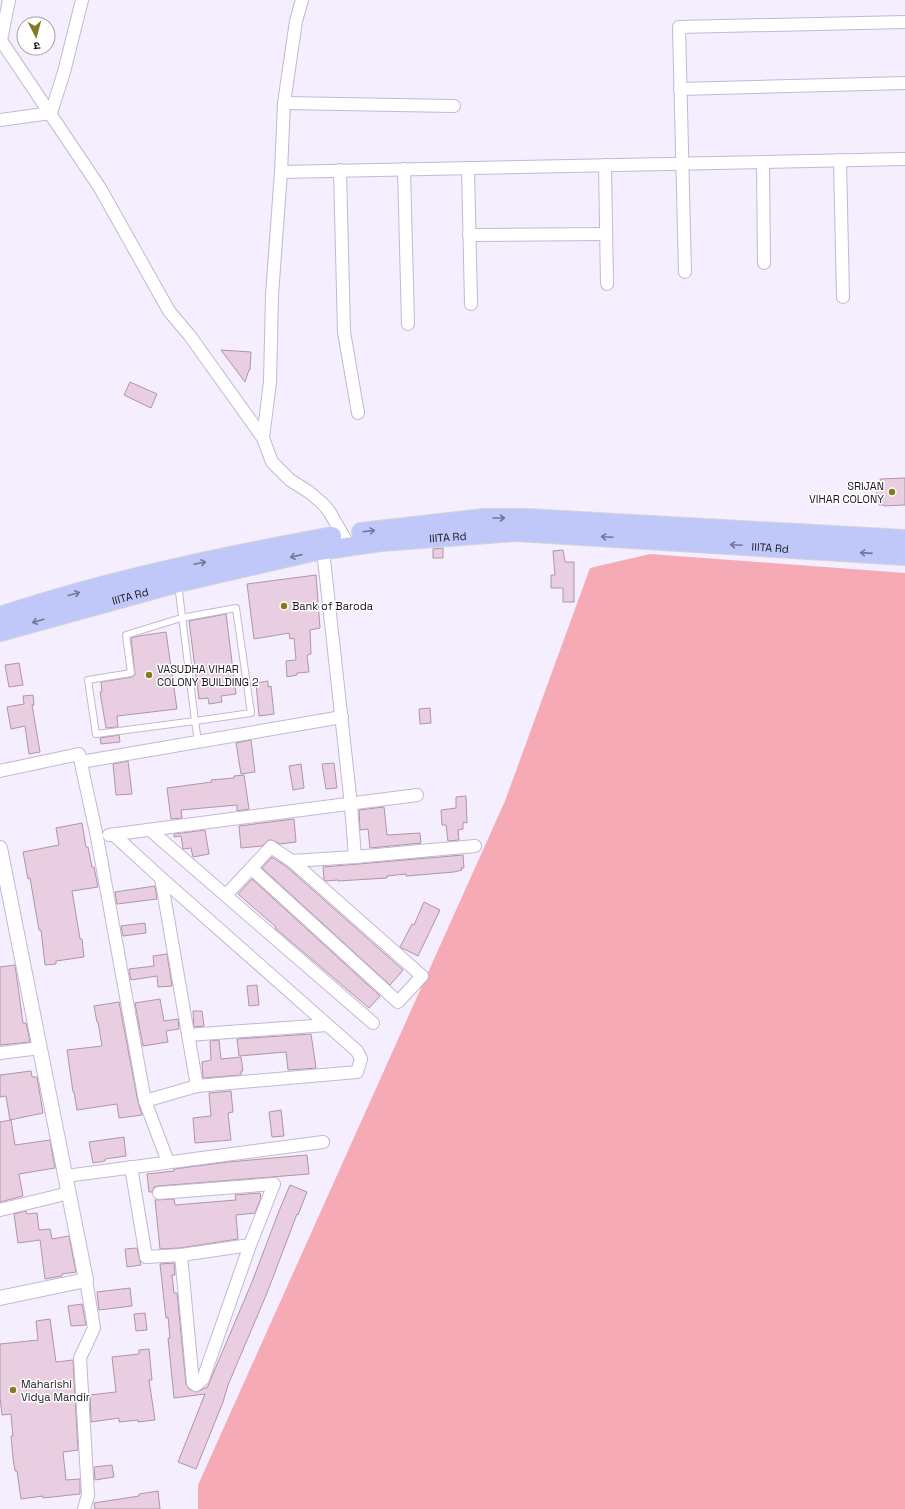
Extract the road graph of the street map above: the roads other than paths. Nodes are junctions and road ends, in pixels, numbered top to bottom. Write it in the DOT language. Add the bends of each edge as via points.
graph roads {
  1 [pos="9,0"];
  2 [pos="82,0"];
  3 [pos="302,0"];
  4 [pos="905,22"];
  5 [pos="0,40"];
  6 [pos="4,51"];
  7 [pos="905,83"];
  8 [pos="680,89"];
  9 [pos="284,103"];
  10 [pos="454,106"];
  11 [pos="50,113"];
  12 [pos="0,120"];
  13 [pos="905,159"];
  14 [pos="840,160"];
  15 [pos="762,162"];
  16 [pos="682,164"];
  17 [pos="605,165"];
  18 [pos="404,168"];
  19 [pos="468,168"];
  20 [pos="340,170"];
  21 [pos="281,172"];
  22 [pos="606,234"];
  23 [pos="469,235"];
  24 [pos="764,263"];
  25 [pos="685,272"];
  26 [pos="607,284"];
  27 [pos="843,297"];
  28 [pos="471,304"];
  29 [pos="408,324"];
  30 [pos="358,413"];
  31 [pos="263,438"];
  32 [pos="542,526"];
  33 [pos="905,539"];
  34 [pos="346,540"];
  35 [pos="323,550"];
  36 [pos="905,556"];
  37 [pos="178,582"];
  38 [pos="0,616"];
  39 [pos="181,618"];
  40 [pos="0,632"];
  41 [pos="342,717"];
  42 [pos="195,721"];
  43 [pos="198,742"];
  44 [pos="81,762"];
  45 [pos="0,771"];
  46 [pos="417,795"];
  47 [pos="351,805"];
  48 [pos="150,830"];
  49 [pos="114,835"];
  50 [pos="97,837"];
  51 [pos="474,846"];
  52 [pos="0,848"];
  53 [pos="355,857"];
  54 [pos="292,861"];
  55 [pos="251,868"];
  56 [pos="161,878"];
  57 [pos="226,894"];
  58 [pos="373,1023"];
  59 [pos="327,1025"];
  60 [pos="188,1035"];
  61 [pos="40,1048"];
  62 [pos="0,1053"];
  63 [pos="197,1086"];
  64 [pos="145,1101"];
  65 [pos="323,1142"];
  66 [pos="168,1162"];
  67 [pos="131,1167"];
  68 [pos="66,1176"];
  69 [pos="69,1193"];
  70 [pos="159,1193"];
  71 [pos="0,1210"];
  72 [pos="250,1245"];
  73 [pos="181,1255"];
  74 [pos="86,1280"];
  75 [pos="0,1298"];
  76 [pos="84,1509"];
  1 -- 5 [label="street"];
  2 -- 11 [label="street" via="64,72"];
  3 -- 9 [label="street" via="296,21"];
  4 -- 8 [label="street" via="679,27"];
  5 -- 6 [label="street"];
  6 -- 11 [label="street"];
  7 -- 8 [label="street"];
  8 -- 16 [label="street"];
  9 -- 10 [label="street"];
  9 -- 21 [label="street"];
  11 -- 12 [label="street"];
  11 -- 31 [label="street" via="100,188 169,311 190,336"];
  13 -- 14 [label="street"];
  14 -- 15 [label="street"];
  14 -- 27 [label="street"];
  15 -- 16 [label="street"];
  15 -- 24 [label="street"];
  16 -- 17 [label="street"];
  16 -- 25 [label="street"];
  17 -- 19 [label="street"];
  17 -- 22 [label="street"];
  18 -- 19 [label="street"];
  18 -- 20 [label="street"];
  18 -- 29 [label="street"];
  19 -- 23 [label="street"];
  20 -- 21 [label="street"];
  20 -- 30 [label="street" via="344,332"];
  21 -- 31 [label="street" via="272,295 270,382"];
  22 -- 23 [label="street"];
  22 -- 26 [label="street"];
  23 -- 28 [label="street"];
  31 -- 34 [label="street" via="272,462 290,480 322,503"];
  32 -- 33 [label="main road, IIITA Rd"];
  32 -- 34 [label="main road, IIITA Rd" via="484,518"];
  36 -- 32 [label="main road, IIITA Rd, one-way"];
  34 -- 35 [label="main road, IIITA Rd"];
  38 -- 34 [label="main road, IIITA Rd, one-way" via="168,569 300,541"];
  35 -- 37 [label="main road, IIITA Rd, one-way"];
  35 -- 41 [label="street"];
  37 -- 39 [label="lane"];
  37 -- 40 [label="main road, IIITA Rd, one-way"];
  39 -- 42 [label="lane"];
  39 -- 42 [label="lane" via="236,608 251,713"];
  39 -- 42 [label="lane" via="126,635 131,673 88,680 96,734"];
  41 -- 43 [label="street"];
  41 -- 47 [label="street"];
  42 -- 43 [label="lane"];
  43 -- 44 [label="street"];
  44 -- 45 [label="street" via="80,754"];
  44 -- 50 [label="street"];
  46 -- 47 [label="street"];
  47 -- 48 [label="street"];
  47 -- 53 [label="street"];
  48 -- 49 [label="street"];
  48 -- 57 [label="street"];
  49 -- 50 [label="street"];
  49 -- 56 [label="street"];
  50 -- 64 [label="street"];
  51 -- 53 [label="street"];
  52 -- 61 [label="street"];
  53 -- 54 [label="street"];
  54 -- 55 [label="street" via="271,847"];
  54 -- 55 [label="street" via="422,976 398,1002"];
  55 -- 57 [label="street"];
  56 -- 59 [label="street"];
  56 -- 60 [label="street"];
  57 -- 58 [label="street"];
  59 -- 60 [label="street"];
  59 -- 63 [label="street" via="358,1051 361,1059 357,1072"];
  60 -- 63 [label="street"];
  61 -- 62 [label="street"];
  61 -- 68 [label="street"];
  63 -- 64 [label="street"];
  64 -- 66 [label="street"];
  65 -- 66 [label="street"];
  66 -- 67 [label="street"];
  67 -- 68 [label="street"];
  67 -- 73 [label="street" via="146,1258"];
  68 -- 69 [label="street"];
  69 -- 71 [label="street"];
  69 -- 74 [label="street"];
  70 -- 72 [label="street" via="274,1184"];
  72 -- 73 [label="street"];
  72 -- 73 [label="street" via="203,1379 196,1385 193,1383"];
  74 -- 75 [label="street"];
  74 -- 76 [label="street" via="94,1328 80,1358 88,1495"];
}
